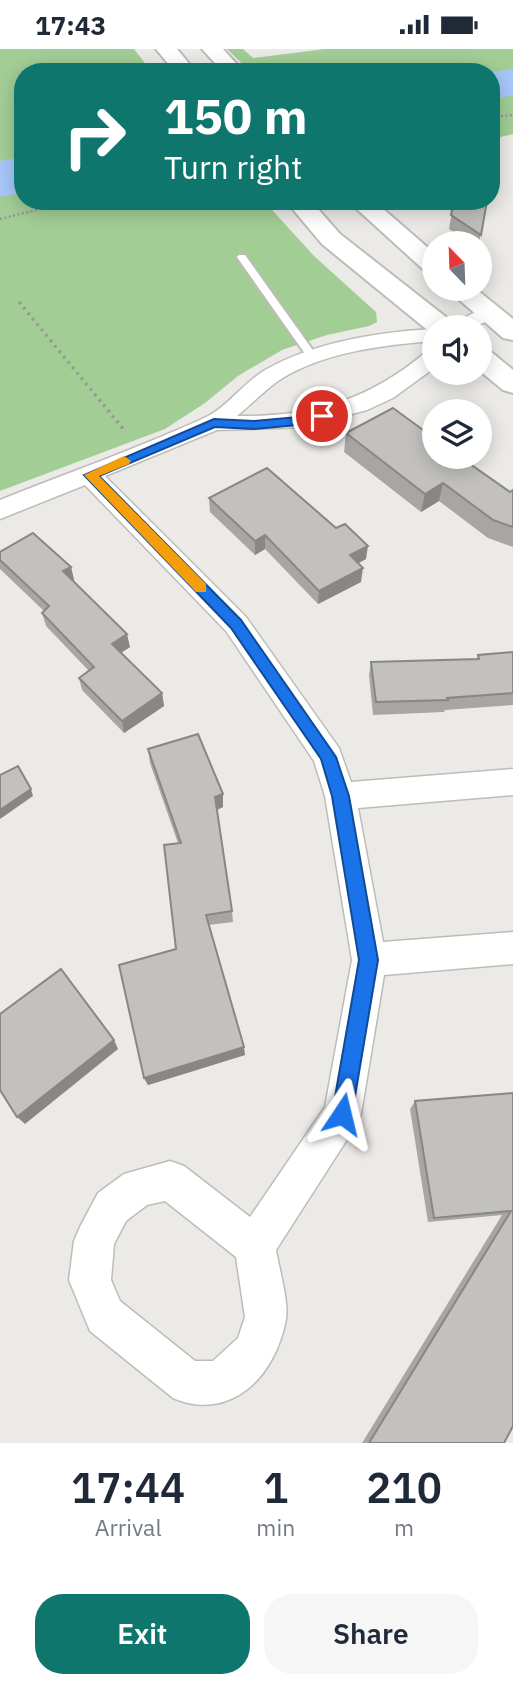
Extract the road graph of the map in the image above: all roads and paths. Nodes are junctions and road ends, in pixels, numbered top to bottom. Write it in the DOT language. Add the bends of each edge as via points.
graph roads {
  1 [pos="166,49"];
  2 [pos="212,49"];
  3 [pos="178,63"];
  4 [pos="225,63"];
  5 [pos="36,210"];
  6 [pos="306,210"];
  7 [pos="370,210"];
  8 [pos="0,219"];
  9 [pos="422,255"];
  10 [pos="242,257"];
  11 [pos="474,301"];
  12 [pos="19,302"];
  13 [pos="487,312"];
  14 [pos="426,315"];
  15 [pos="482,315"];
  16 [pos="513,331"];
  17 [pos="422,336"];
  18 [pos="312,356"];
  19 [pos="492,367"];
  20 [pos="422,369"];
  21 [pos="513,384"];
  22 [pos="214,423"];
  23 [pos="142,453"];
  24 [pos="90,475"];
  25 [pos="0,510"];
  26 [pos="513,782"];
  27 [pos="340,796"];
  28 [pos="513,948"];
  29 [pos="369,960"];
  30 [pos="255,1246"];
  1 -- 3 [label="main road"];
  2 -- 4 [label="main road"];
  5 -- 8 [label="path"];
  6 -- 14 [label="main road" via="331,239"];
  7 -- 9 [label="main road"];
  10 -- 18 [label="lane"];
  11 -- 13 [label="main road"];
  12 -- 23 [label="path"];
  13 -- 15 [label="street"];
  13 -- 16 [label="main road"];
  17 -- 18 [label="street"];
  18 -- 22 [label="street" via="271,376"];
  19 -- 21 [label="main road"];
  20 -- 22 [label="street" via="388,394 346,411 254,425"];
  22 -- 23 [label="street"];
  23 -- 24 [label="street"];
  24 -- 25 [label="street"];
  24 -- 27 [label="street" via="236,624 328,757"];
  26 -- 27 [label="street"];
  27 -- 29 [label="street"];
  28 -- 29 [label="street"];
  29 -- 30 [label="street" via="342,1114"];
  30 -- 30 [label="street" via="170,1180 138,1188 111,1207 94,1241 90,1280 105,1316 188,1383 221,1383 254,1352 266,1317"];
}
